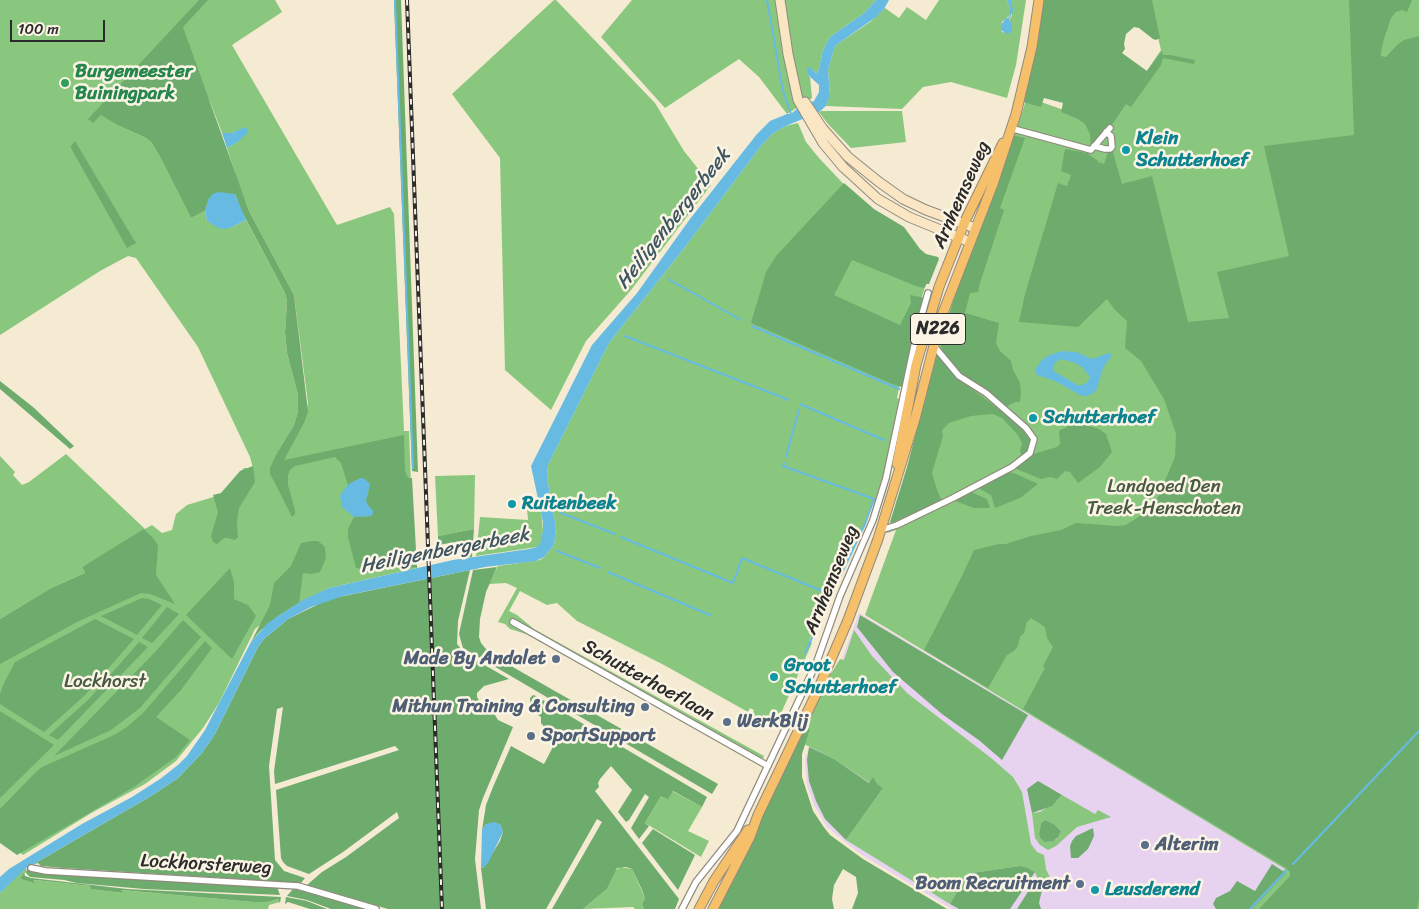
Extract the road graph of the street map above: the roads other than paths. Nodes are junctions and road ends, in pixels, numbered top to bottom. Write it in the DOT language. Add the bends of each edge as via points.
graph roads {
  1 [pos="780,0"];
  2 [pos="1039,0"];
  3 [pos="1010,130"];
  4 [pos="819,131"];
  5 [pos="1094,146"];
  6 [pos="964,224"];
  7 [pos="975,228"];
  8 [pos="958,238"];
  9 [pos="970,242"];
  10 [pos="928,293"];
  11 [pos="933,346"];
  12 [pos="890,505"];
  13 [pos="882,530"];
  14 [pos="513,622"];
  15 [pos="768,766"];
  16 [pos="758,815"];
  17 [pos="31,868"];
  18 [pos="376,909"];
  19 [pos="682,909"];
  20 [pos="699,909"];
  21 [pos="712,909"];
  1 -- 4 [label="main road" via="794,85"];
  2 -- 3 [label="main road, Arnhemseweg / N226" via="1032,47"];
  3 -- 5 [label="street, Arnhemseweg" via="1092,150"];
  3 -- 6 [label="main road, Arnhemseweg / N226"];
  3 -- 7 [label="main road, Arnhemseweg / N226"];
  4 -- 6 [label="main road" via="902,199"];
  4 -- 8 [label="main road" via="843,168 878,198 909,217"];
  5 -- 5 [label="street, Arnhemseweg" via="1108,130 1110,149"];
  6 -- 7 [label="main road"];
  6 -- 8 [label="main road, Arnhemseweg / N226"];
  7 -- 9 [label="main road, Arnhemseweg / N226"];
  8 -- 9 [label="main road"];
  8 -- 12 [label="main road, Arnhemseweg / N226" via="939,287 916,365"];
  9 -- 11 [label="main road, Arnhemseweg / N226"];
  10 -- 15 [label="street, Arnhemseweg" via="886,478 873,520 840,596 816,664"];
  11 -- 12 [label="main road, Arnhemseweg / N226" via="916,419"];
  11 -- 13 [label="street, Arnhemseweg" via="959,376 986,393 1034,439 1030,453 1012,466 953,498"];
  12 -- 13 [label="main road, Arnhemseweg / N226"];
  13 -- 16 [label="main road, Arnhemseweg / N226" via="820,684"];
  14 -- 15 [label="street, Schutterhoeflaan"];
  15 -- 19 [label="street, Arnhemseweg" via="737,831 696,882"];
  16 -- 20 [label="main road, Arnhemseweg / N226"];
  16 -- 21 [label="main road, Arnhemseweg / N226"];
  17 -- 18 [label="street, Lockhorsterweg" via="298,886"];
}
